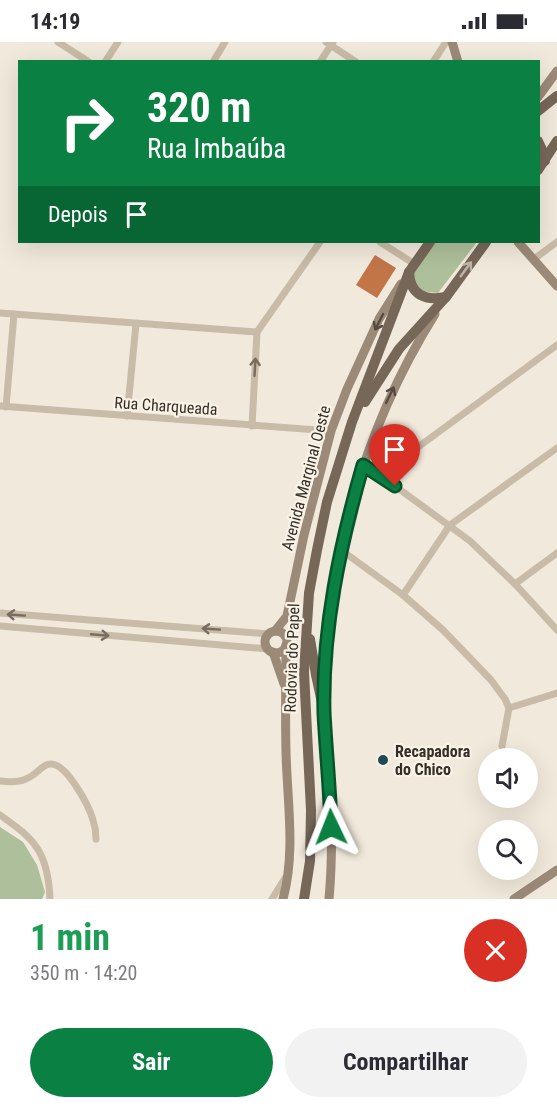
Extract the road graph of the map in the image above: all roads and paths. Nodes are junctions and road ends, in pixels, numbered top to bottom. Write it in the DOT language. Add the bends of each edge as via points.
graph roads {
  1 [pos="58,42"];
  2 [pos="118,42"];
  3 [pos="225,42"];
  4 [pos="446,42"];
  5 [pos="452,42"];
  6 [pos="330,43"];
  7 [pos="86,60"];
  8 [pos="106,60"];
  9 [pos="214,60"];
  10 [pos="321,60"];
  11 [pos="353,60"];
  12 [pos="434,60"];
  13 [pos="457,60"];
  14 [pos="557,71"];
  15 [pos="540,94"];
  16 [pos="557,96"];
  17 [pos="540,109"];
  18 [pos="557,142"];
  19 [pos="540,145"];
  20 [pos="545,161"];
  21 [pos="540,167"];
  22 [pos="557,242"];
  23 [pos="319,243"];
  24 [pos="381,243"];
  25 [pos="429,243"];
  26 [pos="485,243"];
  27 [pos="519,243"];
  28 [pos="534,259"];
  29 [pos="411,267"];
  30 [pos="557,286"];
  31 [pos="446,297"];
  32 [pos="0,313"];
  33 [pos="14,314"];
  34 [pos="136,324"];
  35 [pos="257,332"];
  36 [pos="557,345"];
  37 [pos="3,406"];
  38 [pos="127,416"];
  39 [pos="352,422"];
  40 [pos="252,426"];
  41 [pos="331,431"];
  42 [pos="557,448"];
  43 [pos="363,465"];
  44 [pos="380,474"];
  45 [pos="450,525"];
  46 [pos="341,550"];
  47 [pos="557,553"];
  48 [pos="515,584"];
  49 [pos="403,595"];
  50 [pos="0,613"];
  51 [pos="307,618"];
  52 [pos="0,626"];
  53 [pos="557,630"];
  54 [pos="272,633"];
  55 [pos="286,645"];
  56 [pos="271,651"];
  57 [pos="286,692"];
  58 [pos="557,693"];
  59 [pos="509,708"];
  60 [pos="324,712"];
  61 [pos="502,746"];
  62 [pos="0,781"];
  63 [pos="0,815"];
  64 [pos="96,838"];
  65 [pos="557,870"];
  66 [pos="287,876"];
  67 [pos="50,899"];
  68 [pos="272,899"];
  69 [pos="283,899"];
  70 [pos="304,899"];
  71 [pos="328,899"];
  72 [pos="514,899"];
  1 -- 7 [label="street"];
  2 -- 8 [label="street"];
  3 -- 9 [label="street"];
  4 -- 12 [label="street"];
  5 -- 13 [label="main road"];
  6 -- 10 [label="street"];
  6 -- 11 [label="street"];
  14 -- 15 [label="main road"];
  16 -- 17 [label="main road"];
  18 -- 20 [label="main road"];
  19 -- 20 [label="main road"];
  20 -- 21 [label="main road"];
  22 -- 28 [label="street"];
  23 -- 35 [label="street"];
  24 -- 29 [label="street"];
  25 -- 29 [label="main road, Rodovia do Papel"];
  31 -- 26 [label="main road, Rodovia do Papel, one-way"];
  27 -- 28 [label="main road"];
  28 -- 30 [label="main road"];
  29 -- 31 [label="main road" via="409,282 416,292 429,298"];
  29 -- 39 [label="main road, Rodovia do Papel"];
  29 -- 41 [label="main road, Avenida Marginal Oeste, one-way" via="380,319"];
  31 -- 39 [label="main road, Rodovia do Papel" via="399,349"];
  43 -- 31 [label="main road, one-way" via="384,407"];
  32 -- 33 [label="street"];
  33 -- 34 [label="street"];
  33 -- 37 [label="street"];
  34 -- 35 [label="street"];
  34 -- 38 [label="street"];
  40 -- 35 [label="street, one-way"];
  36 -- 44 [label="street"];
  37 -- 38 [label="street, Rua Charqueada"];
  38 -- 40 [label="street, Rua Charqueada"];
  39 -- 51 [label="main road, Rodovia do Papel" via="327,502"];
  40 -- 41 [label="street, Rua Charqueada"];
  41 -- 54 [label="main road, Avenida Marginal Oeste" via="287,616"];
  42 -- 45 [label="street"];
  43 -- 44 [label="street"];
  43 -- 46 [label="main road"];
  44 -- 45 [label="street"];
  45 -- 48 [label="street"];
  45 -- 49 [label="street"];
  46 -- 49 [label="street"];
  46 -- 60 [label="main road" via="328,628"];
  47 -- 48 [label="street"];
  48 -- 53 [label="street"];
  49 -- 59 [label="street" via="472,659"];
  54 -- 50 [label="street, one-way"];
  51 -- 60 [label="main road"];
  51 -- 70 [label="main road, Rodovia do Papel" via="304,672 310,861"];
  52 -- 56 [label="street, one-way"];
  54 -- 55 [label="main road" via="284,635"];
  54 -- 56 [label="main road, Avenida Marginal Oeste" via="266,639"];
  55 -- 56 [label="main road" via="283,650"];
  55 -- 57 [label="main road, Avenida Marginal Oeste"];
  56 -- 57 [label="main road, Avenida Marginal Oeste"];
  57 -- 66 [label="main road, Avenida Marginal Oeste"];
  58 -- 59 [label="street"];
  59 -- 61 [label="street"];
  60 -- 71 [label="main road" via="332,864"];
  62 -- 64 [label="street" via="25,780 44,766 58,765 67,772 93,817"];
  63 -- 67 [label="street" via="27,834 40,851"];
  65 -- 72 [label="main road"];
  66 -- 68 [label="street"];
  66 -- 69 [label="main road, Avenida Marginal Oeste"];
}
